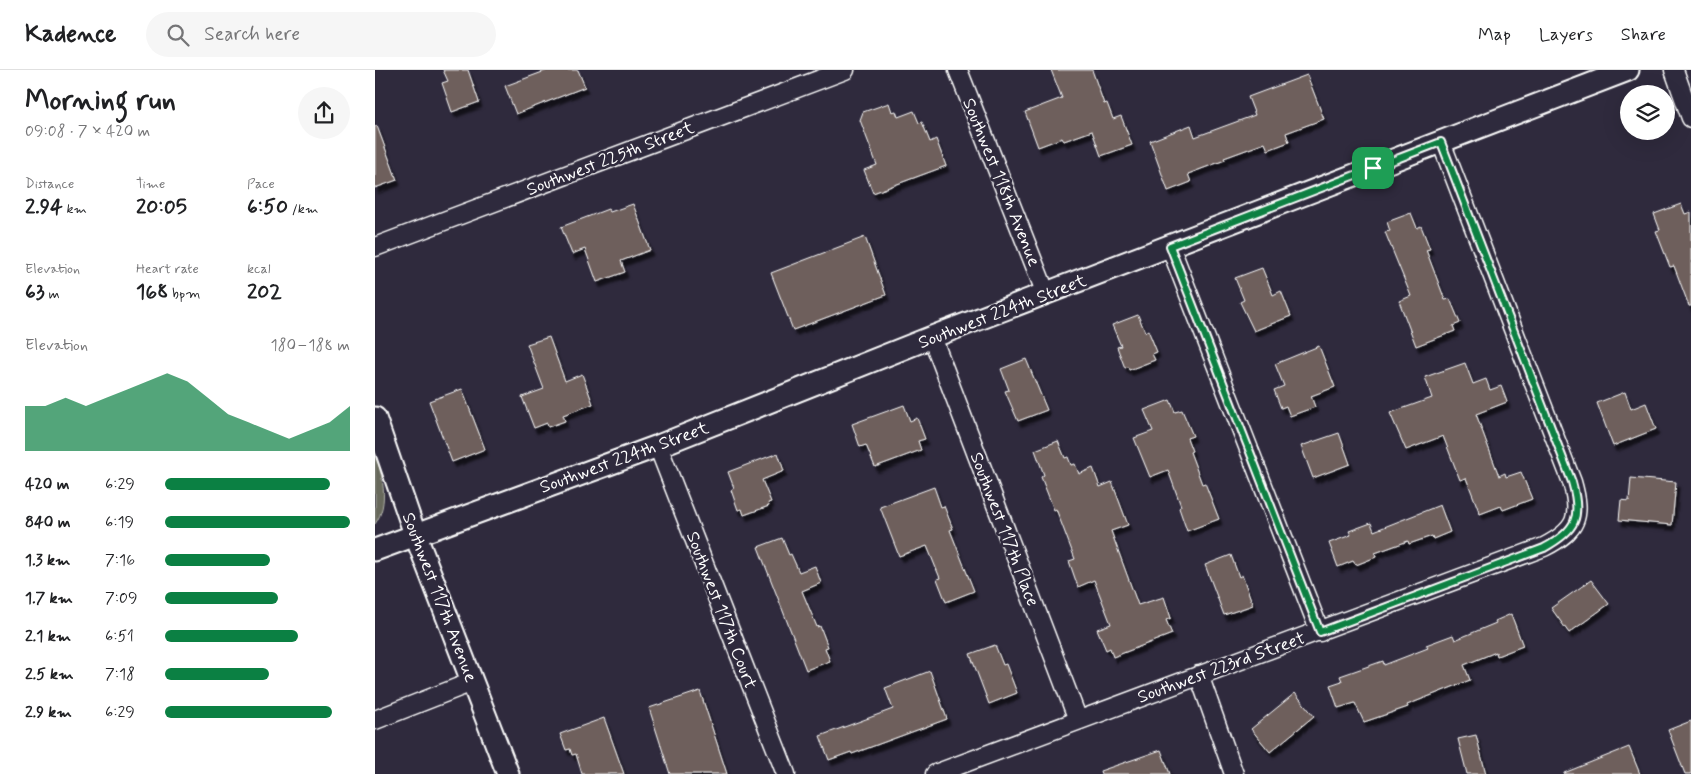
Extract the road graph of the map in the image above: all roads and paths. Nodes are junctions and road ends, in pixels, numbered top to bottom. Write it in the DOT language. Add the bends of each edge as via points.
graph roads {
  1 [pos="845,70"];
  2 [pos="958,70"];
  3 [pos="1627,70"];
  4 [pos="1674,70"];
  5 [pos="1691,118"];
  6 [pos="1441,142"];
  7 [pos="1170,246"];
  8 [pos="375,247"];
  9 [pos="1046,294"];
  10 [pos="932,337"];
  11 [pos="375,418"];
  12 [pos="658,446"];
  13 [pos="415,534"];
  14 [pos="375,550"];
  15 [pos="1320,632"];
  16 [pos="1199,675"];
  17 [pos="472,682"];
  18 [pos="375,720"];
  19 [pos="1078,720"];
  20 [pos="508,774"];
  21 [pos="786,774"];
  22 [pos="935,774"];
  23 [pos="1235,774"];
  1 -- 8 [label="street, Southwest 225th Street"];
  2 -- 9 [label="street, Southwest 118th Avenue"];
  3 -- 6 [label="street, Southwest 224th Street"];
  4 -- 5 [label="street"];
  6 -- 7 [label="street, Southwest 224th Street"];
  6 -- 15 [label="street, Southwest 223rd Street" via="1572,482 1576,518 1570,528 1544,548"];
  7 -- 9 [label="street, Southwest 224th Street"];
  7 -- 15 [label="street"];
  9 -- 10 [label="street, Southwest 224th Street"];
  10 -- 12 [label="street, Southwest 224th Street"];
  10 -- 19 [label="street, Southwest 117th Place"];
  11 -- 13 [label="street, Southwest 117th Avenue"];
  12 -- 13 [label="street, Southwest 224th Street"];
  12 -- 21 [label="street, Southwest 117th Court"];
  13 -- 14 [label="street, Southwest 224th Street"];
  13 -- 17 [label="street, Southwest 117th Avenue"];
  15 -- 16 [label="street, Southwest 223rd Street"];
  16 -- 19 [label="street, Southwest 223rd Street"];
  16 -- 23 [label="street"];
  17 -- 18 [label="street"];
  17 -- 20 [label="street, Southwest 117th Avenue"];
  19 -- 22 [label="street, Southwest 223rd Street"];
}
